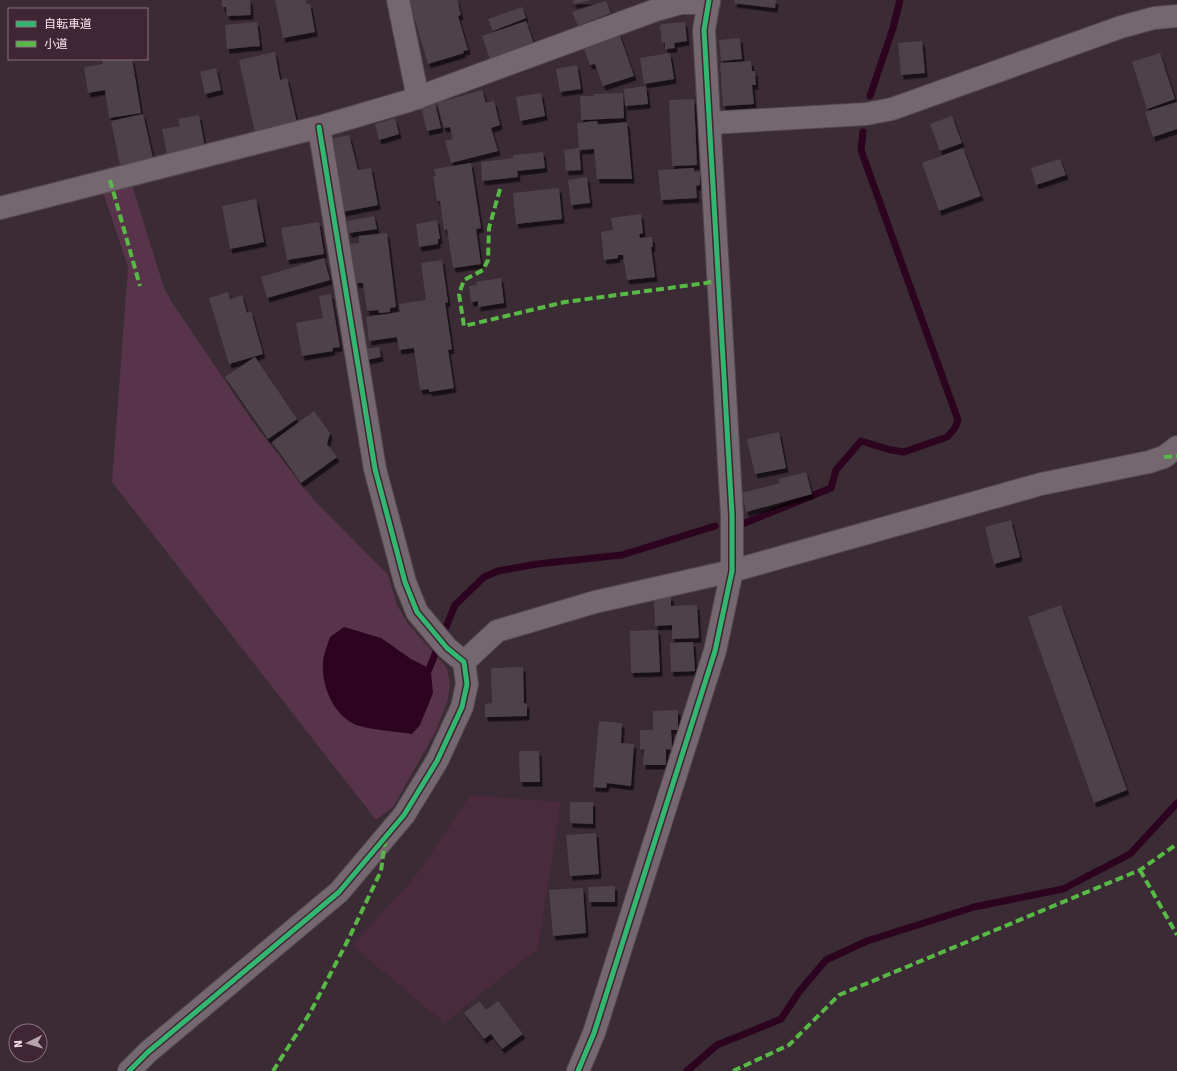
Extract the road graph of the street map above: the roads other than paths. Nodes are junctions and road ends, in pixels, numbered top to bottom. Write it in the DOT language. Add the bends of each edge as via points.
graph roads {
  1 [pos="398,0"];
  2 [pos="709,2"];
  3 [pos="1168,11"];
  4 [pos="418,98"];
  5 [pos="710,123"];
  6 [pos="319,127"];
  7 [pos="0,208"];
  8 [pos="1177,447"];
  9 [pos="732,571"];
  10 [pos="464,662"];
  11 [pos="129,1071"];
  12 [pos="578,1071"];
  1 -- 4 [label="street"];
  2 -- 4 [label="street" via="681,3 656,10"];
  2 -- 5 [label="street" via="704,30"];
  3 -- 5 [label="street" via="892,109 866,114"];
  4 -- 6 [label="street"];
  5 -- 9 [label="street" via="732,515"];
  6 -- 7 [label="street"];
  6 -- 10 [label="street" via="375,469 403,574 417,612 447,648"];
  8 -- 9 [label="street" via="1164,457 1149,462 1041,484"];
  9 -- 10 [label="street" via="595,602 497,631"];
  9 -- 12 [label="street" via="715,651 594,1033"];
  10 -- 11 [label="street" via="467,684 462,707 437,761 404,816 339,892 148,1052"];
}
